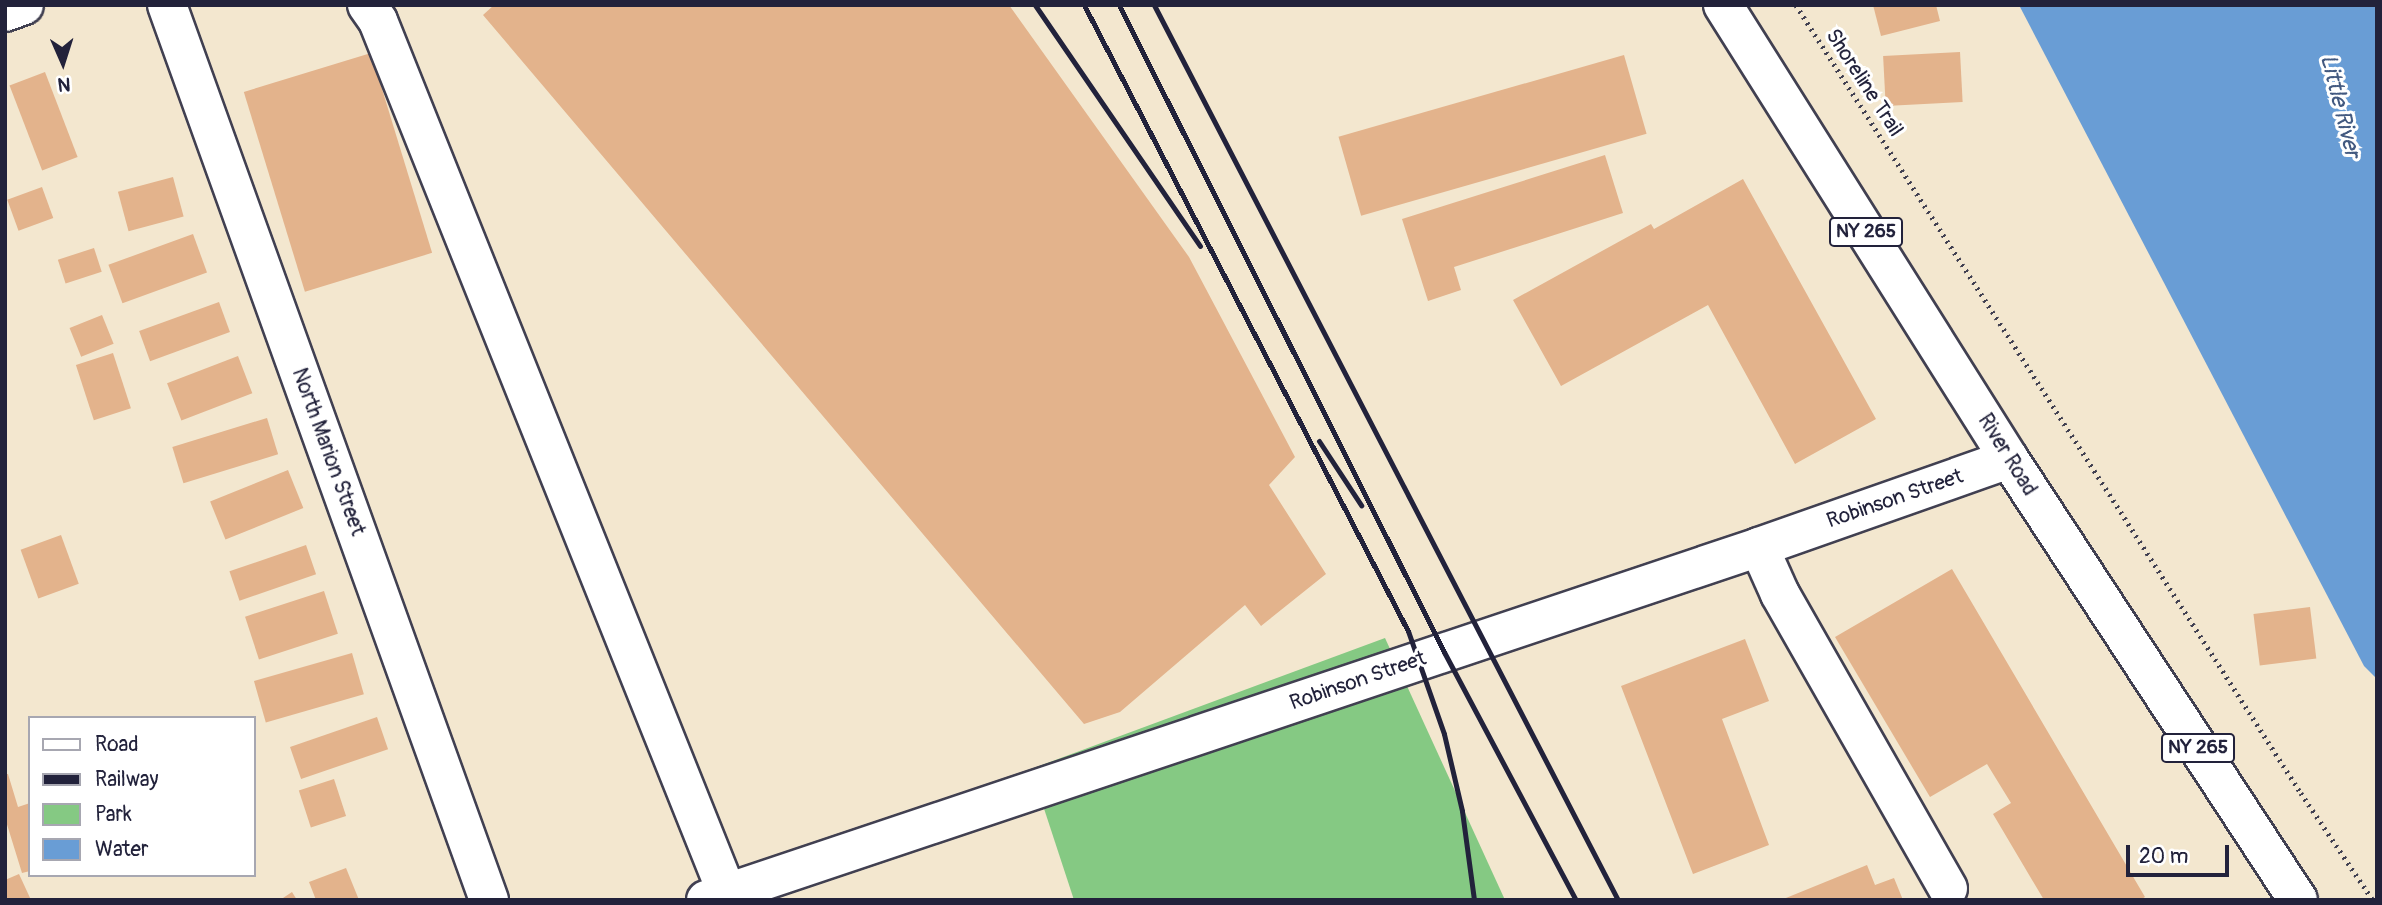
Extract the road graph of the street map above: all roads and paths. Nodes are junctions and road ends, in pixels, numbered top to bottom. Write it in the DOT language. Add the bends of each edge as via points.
graph roads {
  1 [pos="24,5"];
  2 [pos="167,5"];
  3 [pos="367,5"];
  4 [pos="1723,5"];
  5 [pos="1796,5"];
  6 [pos="5,12"];
  7 [pos="2009,459"];
  8 [pos="1759,547"];
  9 [pos="1948,889"];
  10 [pos="717,896"];
  11 [pos="489,900"];
  12 [pos="2298,900"];
  13 [pos="2373,900"];
  1 -- 6 [label="street"];
  2 -- 11 [label="street, North Marion Street"];
  3 -- 10 [label="street" via="378,21"];
  4 -- 7 [label="street, River Road / NY 265"];
  5 -- 13 [label="path, Shoreline Trail"];
  7 -- 8 [label="street, Robinson Street"];
  7 -- 12 [label="street, River Road / NY 265"];
  8 -- 9 [label="street" via="1780,594"];
  8 -- 10 [label="street, Robinson Street"];
}
